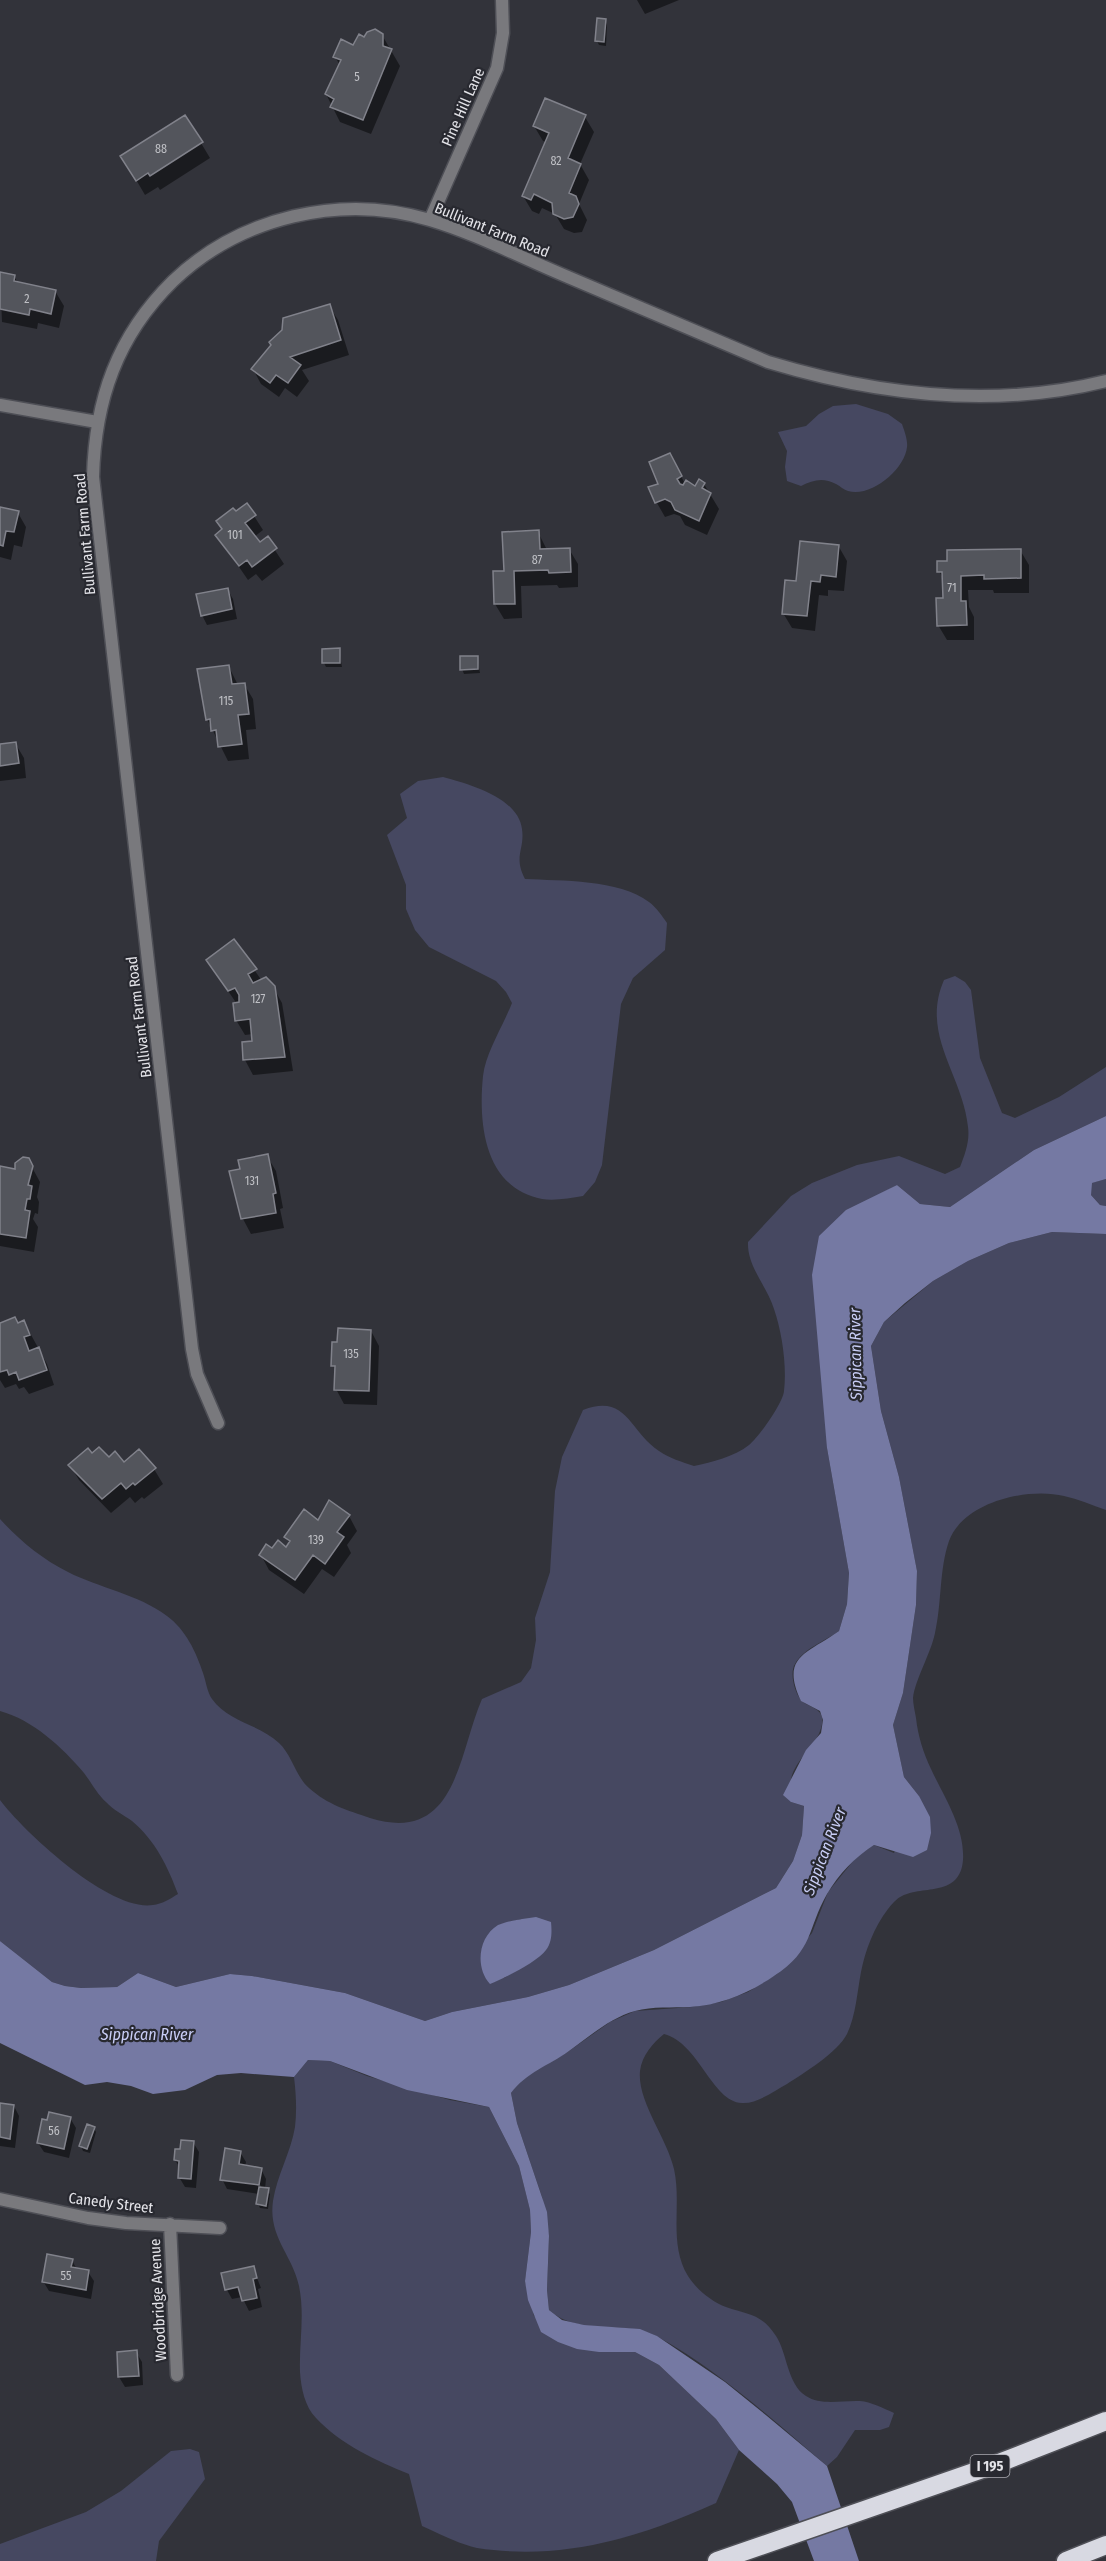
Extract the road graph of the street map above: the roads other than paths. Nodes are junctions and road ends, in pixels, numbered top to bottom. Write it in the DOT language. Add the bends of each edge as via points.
graph roads {
  1 [pos="502,0"];
  2 [pos="430,220"];
  3 [pos="1106,381"];
  4 [pos="0,405"];
  5 [pos="97,422"];
  6 [pos="218,1422"];
  7 [pos="0,2199"];
  8 [pos="170,2224"];
  9 [pos="220,2228"];
  10 [pos="177,2375"];
  11 [pos="1106,2421"];
  12 [pos="1106,2545"];
  13 [pos="717,2561"];
  14 [pos="1066,2561"];
  1 -- 2 [label="street, Pine Hill Lane" via="503,33 497,68"];
  2 -- 3 [label="street, Bullivant Farm Road" via="768,362 814,376 870,388 956,396 1004,396"];
  2 -- 5 [label="street, Bullivant Farm Road" via="372,209 314,212 257,227 214,249 182,273 143,316 114,366"];
  4 -- 5 [label="street"];
  5 -- 6 [label="street, Bullivant Farm Road" via="95,504 189,1326 196,1374"];
  7 -- 8 [label="street, Canedy Street" via="88,2218"];
  8 -- 9 [label="street, Canedy Street"];
  8 -- 10 [label="street, Woodbridge Avenue"];
  11 -- 13 [label="highway, I 195" via="994,2465"];
  12 -- 14 [label="highway"];
}
